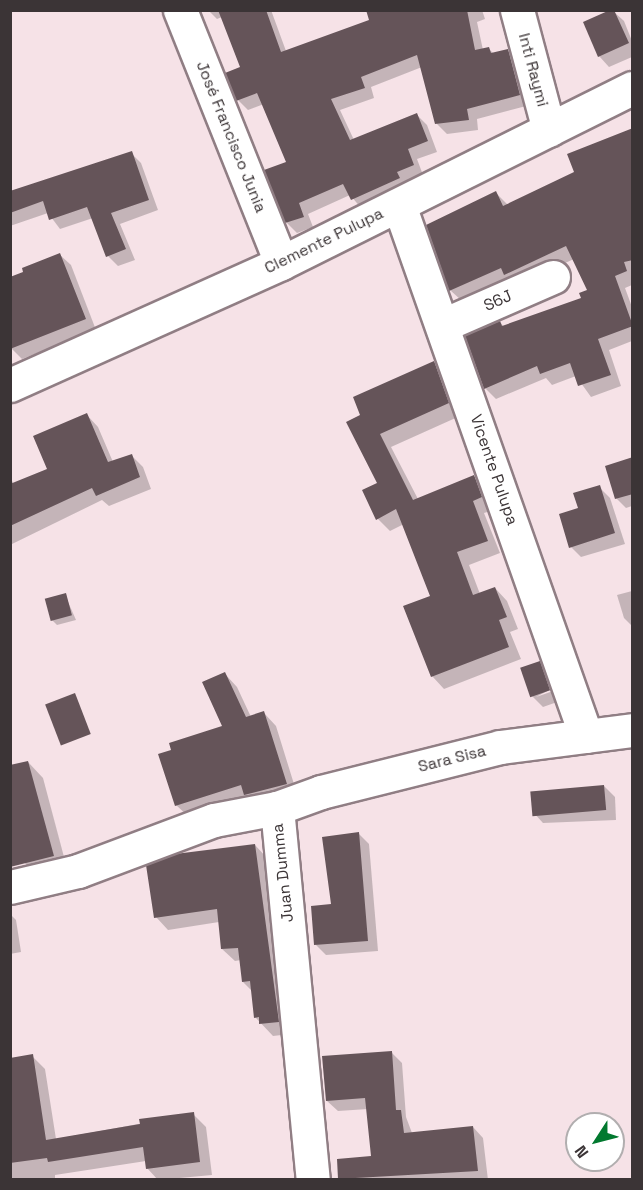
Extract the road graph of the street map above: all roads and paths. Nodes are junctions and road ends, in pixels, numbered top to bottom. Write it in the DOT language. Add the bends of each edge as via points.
graph roads {
  1 [pos="180,10"];
  2 [pos="517,10"];
  3 [pos="633,88"];
  4 [pos="549,130"];
  5 [pos="399,205"];
  6 [pos="281,263"];
  7 [pos="553,276"];
  8 [pos="443,325"];
  9 [pos="10,385"];
  10 [pos="633,730"];
  11 [pos="586,736"];
  12 [pos="277,808"];
  13 [pos="10,886"];
  14 [pos="313,1179"];
  1 -- 6 [label="street, José Francisco Junia"];
  2 -- 4 [label="street, Inti Raymi"];
  3 -- 4 [label="street, Clemente Pulupa"];
  4 -- 5 [label="street, Clemente Pulupa"];
  5 -- 6 [label="street, Clemente Pulupa"];
  5 -- 8 [label="street, Vicente Pulupa"];
  6 -- 9 [label="street, Clemente Pulupa"];
  7 -- 8 [label="street, S6J"];
  8 -- 11 [label="street, Vicente Pulupa"];
  10 -- 11 [label="street, Sara Sisa"];
  11 -- 12 [label="street, Sara Sisa" via="500,747 321,792"];
  12 -- 13 [label="street, Juan Dumma" via="214,820 78,871"];
  12 -- 14 [label="street, Juan Dumma"];
}
